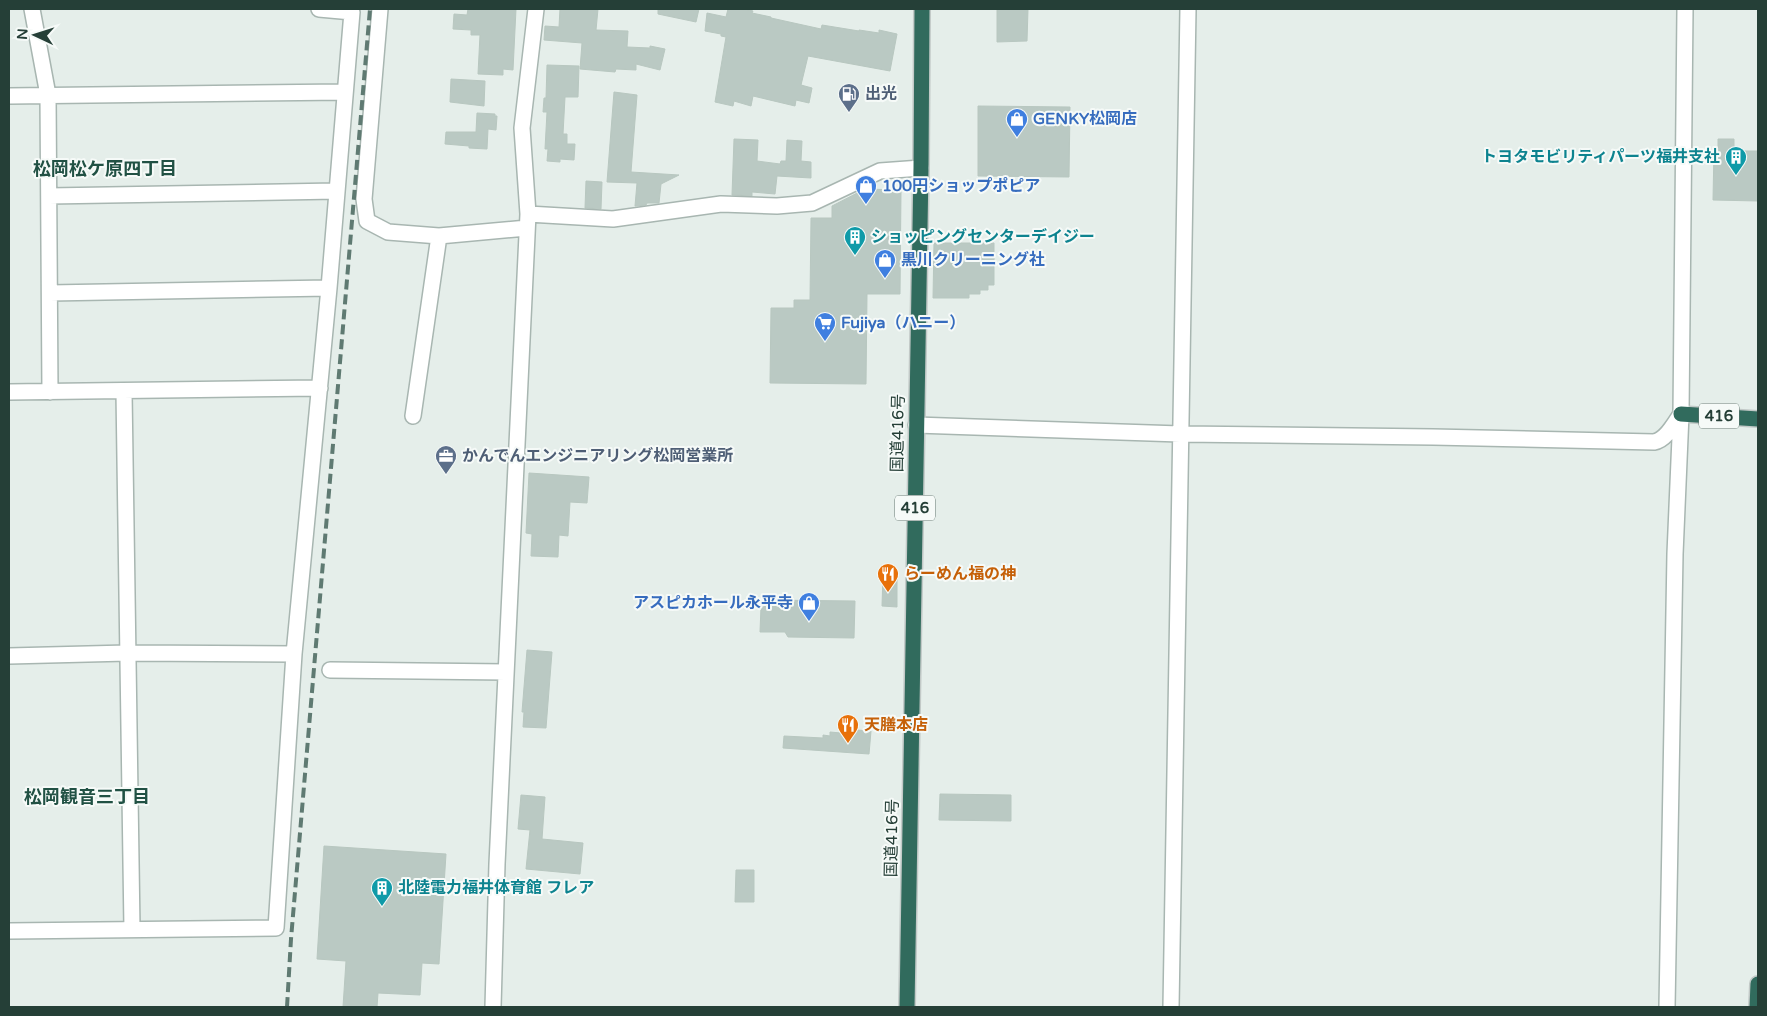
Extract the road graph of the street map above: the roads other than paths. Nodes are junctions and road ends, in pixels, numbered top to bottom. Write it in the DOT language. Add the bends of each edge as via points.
graph roads {
  1 [pos="32,9"];
  2 [pos="319,9"];
  3 [pos="380,9"];
  4 [pos="536,9"];
  5 [pos="922,9"];
  6 [pos="1188,9"];
  7 [pos="1685,9"];
  8 [pos="344,92"];
  9 [pos="9,96"];
  10 [pos="48,96"];
  11 [pos="921,168"];
  12 [pos="336,191"];
  13 [pos="49,196"];
  14 [pos="528,221"];
  15 [pos="439,236"];
  16 [pos="329,288"];
  17 [pos="50,294"];
  18 [pos="320,388"];
  19 [pos="9,392"];
  20 [pos="50,392"];
  21 [pos="124,392"];
  22 [pos="1680,414"];
  23 [pos="413,416"];
  24 [pos="1758,419"];
  25 [pos="916,425"];
  26 [pos="1180,434"];
  27 [pos="127,653"];
  28 [pos="294,654"];
  29 [pos="9,656"];
  30 [pos="330,670"];
  31 [pos="506,672"];
  32 [pos="132,929"];
  33 [pos="9,931"];
  34 [pos="1758,984"];
  35 [pos="493,1007"];
  36 [pos="907,1007"];
  37 [pos="1170,1007"];
  38 [pos="1667,1007"];
  39 [pos="1757,1007"];
  1 -- 10 [label="street"];
  2 -- 8 [label="street" via="352,12"];
  3 -- 15 [label="street" via="364,199 367,221 388,232"];
  4 -- 14 [label="street" via="522,128"];
  5 -- 11 [label="highway, 国道416号 / 416"];
  6 -- 26 [label="street"];
  7 -- 22 [label="street"];
  8 -- 10 [label="street"];
  8 -- 12 [label="street"];
  9 -- 10 [label="street"];
  10 -- 13 [label="street"];
  11 -- 14 [label="street" via="880,171 812,203 777,206 721,204 614,219"];
  11 -- 25 [label="highway, 国道416号 / 416"];
  12 -- 13 [label="street"];
  12 -- 16 [label="street"];
  13 -- 17 [label="street"];
  14 -- 15 [label="street"];
  14 -- 31 [label="street"];
  15 -- 23 [label="street"];
  16 -- 17 [label="street"];
  16 -- 18 [label="street"];
  17 -- 20 [label="street"];
  18 -- 21 [label="street"];
  18 -- 28 [label="street"];
  19 -- 20 [label="street"];
  20 -- 21 [label="street"];
  21 -- 27 [label="street"];
  22 -- 24 [label="highway, 416"];
  22 -- 26 [label="street" via="1658,442"];
  22 -- 38 [label="street"];
  25 -- 26 [label="street"];
  25 -- 36 [label="highway, 国道416号 / 416"];
  26 -- 37 [label="street"];
  27 -- 28 [label="street"];
  27 -- 29 [label="street"];
  27 -- 32 [label="street"];
  28 -- 32 [label="street" via="276,928"];
  30 -- 31 [label="street"];
  31 -- 35 [label="street"];
  32 -- 33 [label="street"];
  34 -- 39 [label="highway"];
}
